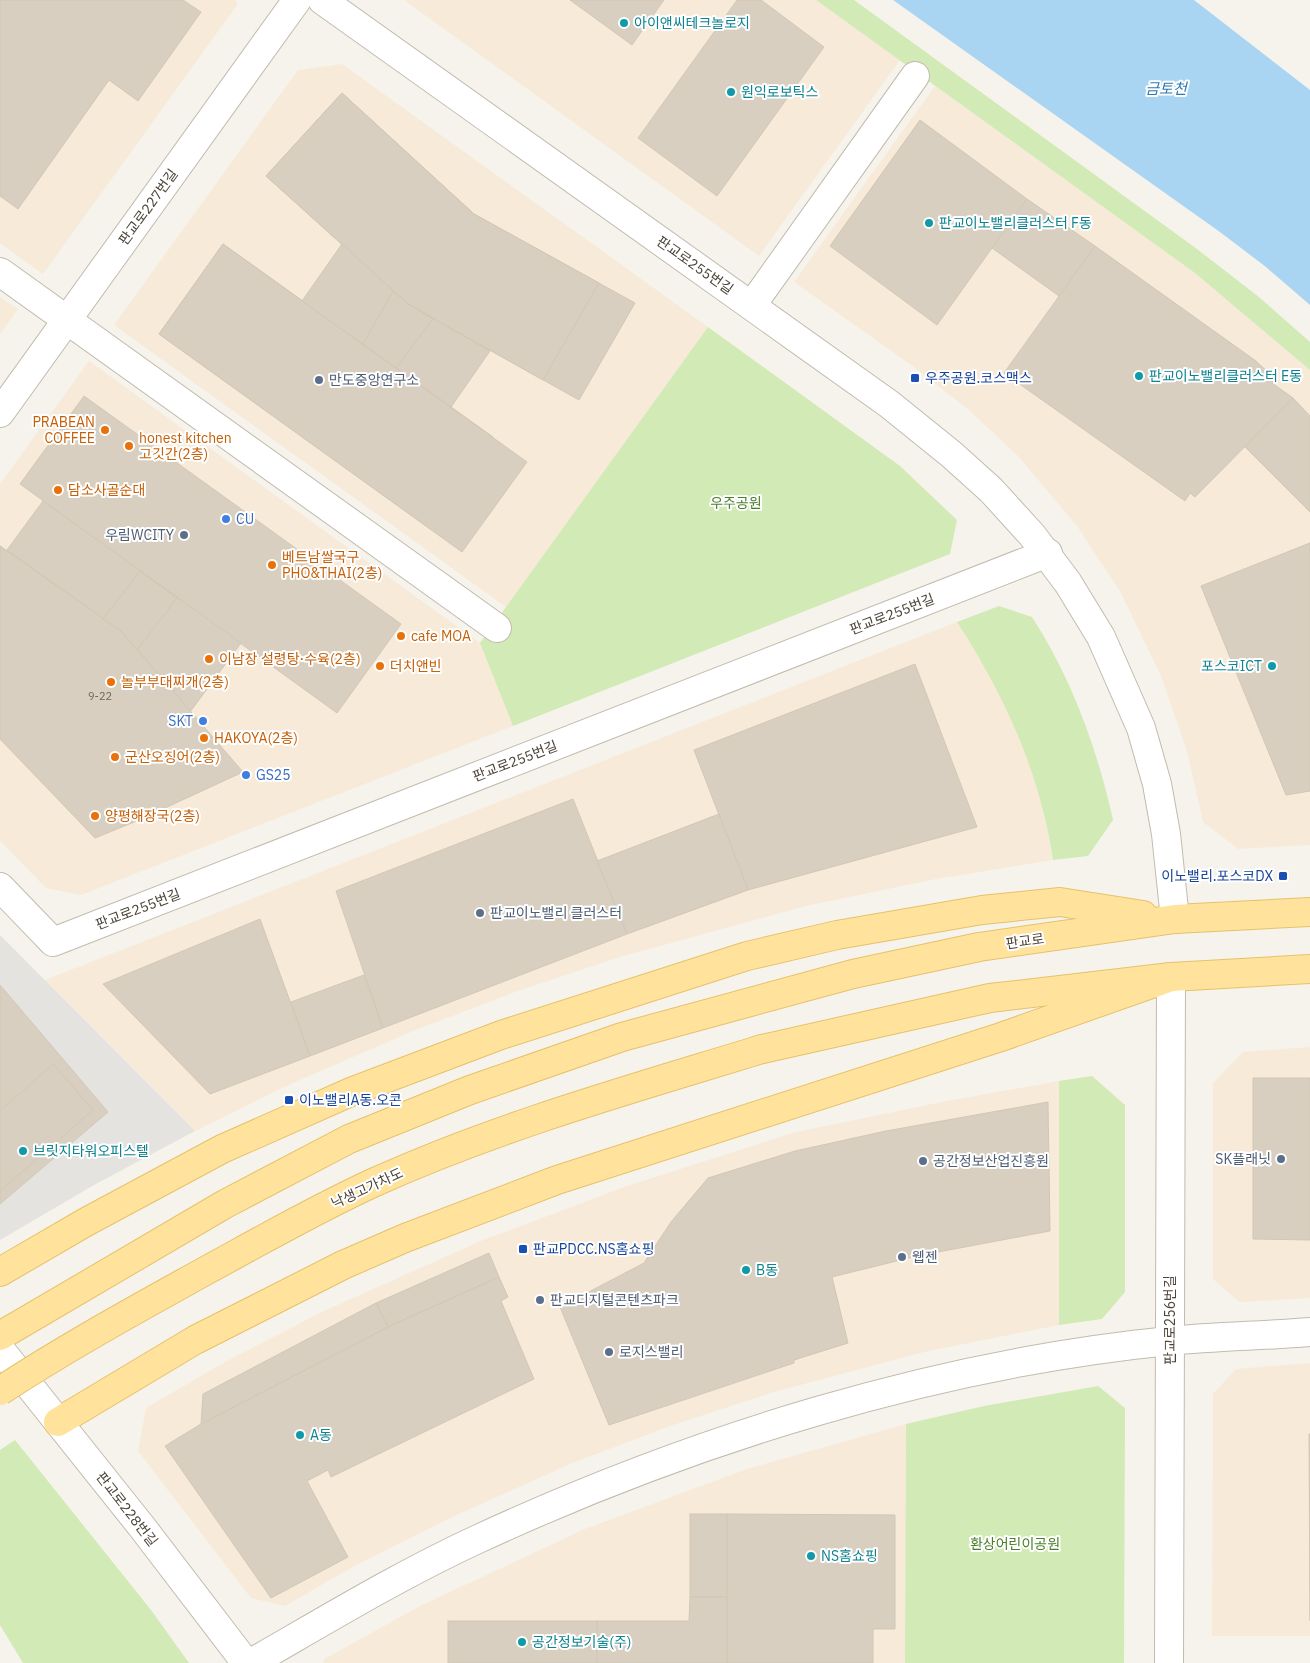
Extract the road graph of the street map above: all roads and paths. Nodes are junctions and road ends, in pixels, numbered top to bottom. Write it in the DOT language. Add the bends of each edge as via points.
graph roads {
  1 [pos="297,0"];
  2 [pos="322,0"];
  3 [pos="916,76"];
  4 [pos="0,272"];
  5 [pos="752,305"];
  6 [pos="67,321"];
  7 [pos="0,413"];
  8 [pos="1048,553"];
  9 [pos="497,628"];
  10 [pos="0,887"];
  11 [pos="1310,912"];
  12 [pos="1174,919"];
  13 [pos="1310,969"];
  14 [pos="1171,977"];
  15 [pos="0,1272"];
  16 [pos="1310,1332"];
  17 [pos="1170,1341"];
  18 [pos="2,1347"];
  19 [pos="0,1391"];
  20 [pos="58,1422"];
  21 [pos="246,1663"];
  22 [pos="251,1663"];
  23 [pos="1170,1663"];
  1 -- 6 [label="street, 판교로227번길"];
  2 -- 5 [label="street, 판교로255번길"];
  3 -- 5 [label="street"];
  4 -- 6 [label="street"];
  5 -- 8 [label="street, 판교로255번길" via="889,404 951,454 991,490"];
  6 -- 7 [label="street, 판교로227번길"];
  6 -- 9 [label="street"];
  8 -- 10 [label="street, 판교로255번길" via="53,942"];
  8 -- 12 [label="street, 판교로255번길" via="1101,636 1141,728 1159,792"];
  11 -- 12 [label="main road, 판교로"];
  12 -- 15 [label="main road" via="1060,902 982,910 837,935 747,956 501,1035 353,1091 222,1149"];
  12 -- 18 [label="main road, 판교로" via="979,947 853,974 622,1037 470,1090 349,1139 225,1204"];
  13 -- 14 [label="main road"];
  14 -- 17 [label="street, 판교로256번길"];
  14 -- 19 [label="main road, 낙생고가차도, bridge" via="990,998 762,1049 485,1138 375,1182 254,1244 68,1347"];
  14 -- 20 [label="main road" via="1001,1037 557,1180 405,1238 195,1340"];
  16 -- 17 [label="street"];
  17 -- 22 [label="street" via="965,1374 774,1424 597,1488 478,1539 371,1593"];
  17 -- 23 [label="street, 판교로256번길"];
  18 -- 20 [label="street, 판교로228번길"];
  20 -- 21 [label="street, 판교로228번길"];
}
